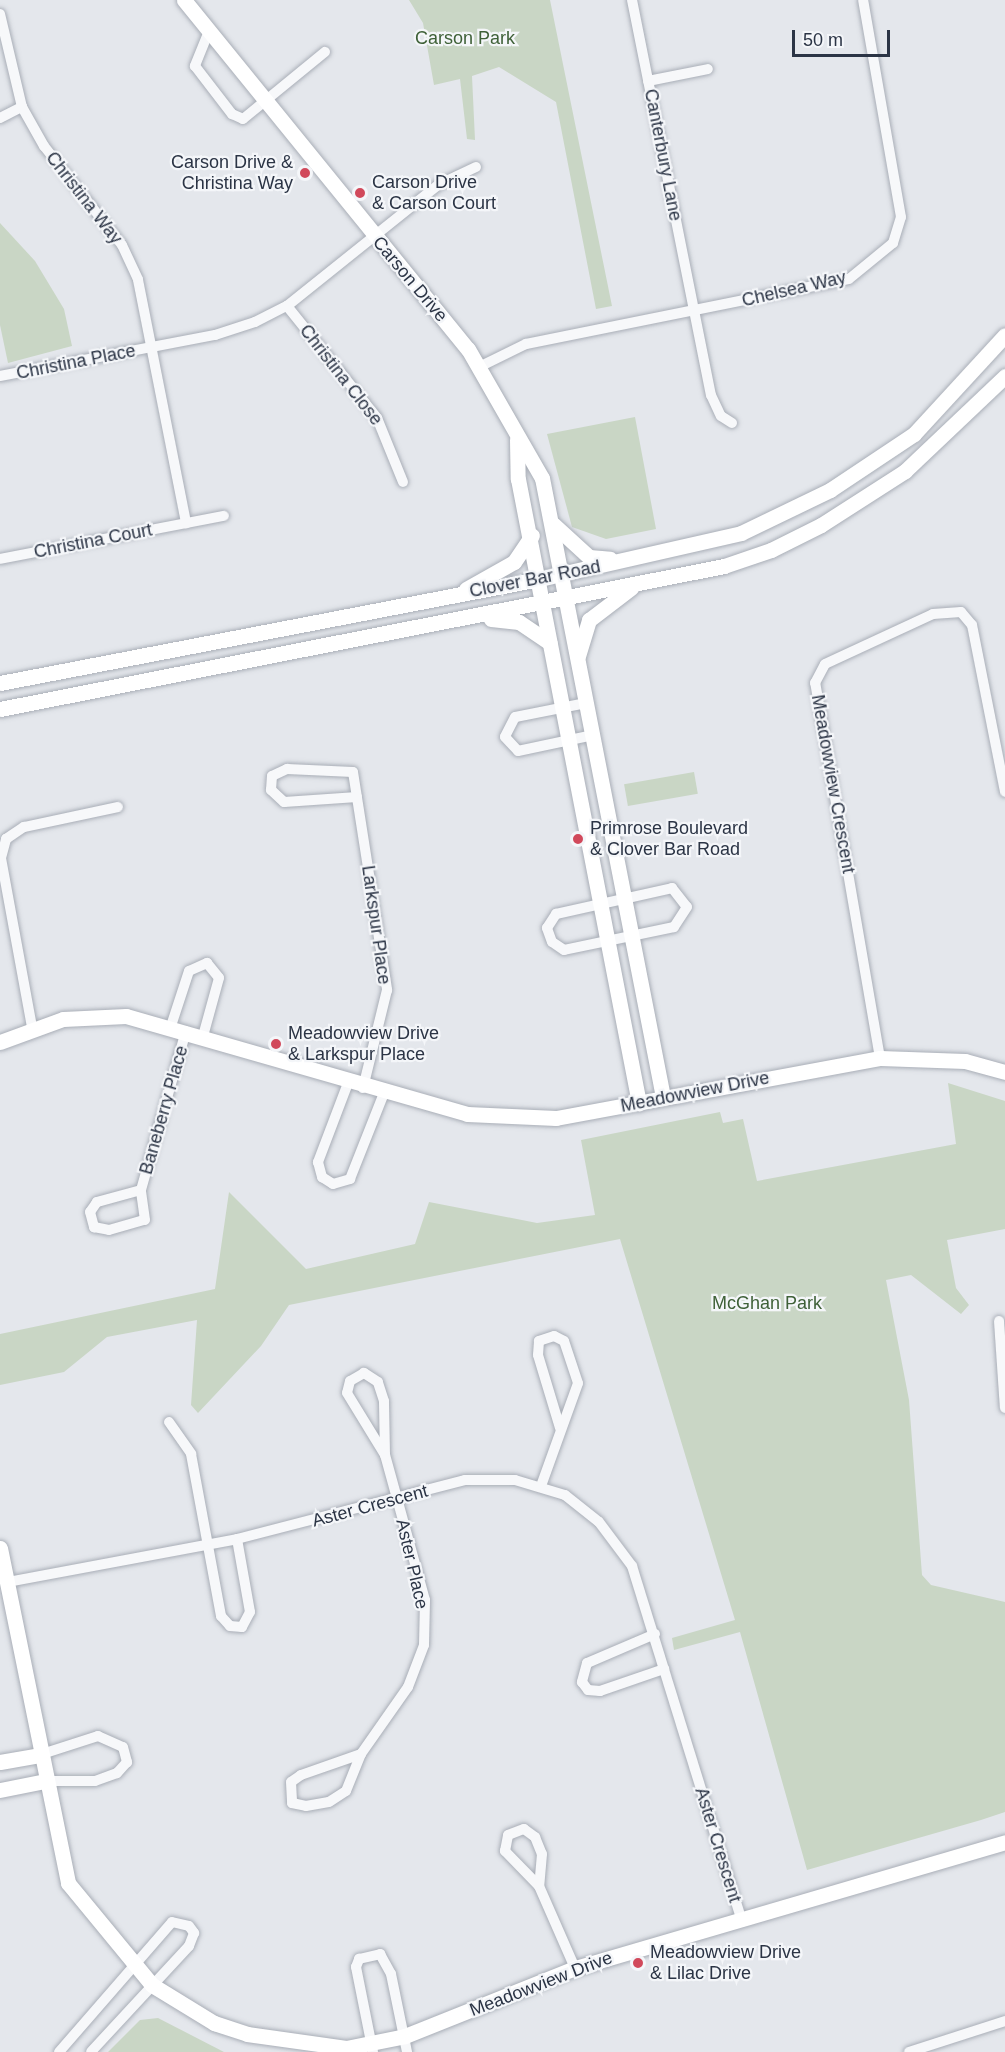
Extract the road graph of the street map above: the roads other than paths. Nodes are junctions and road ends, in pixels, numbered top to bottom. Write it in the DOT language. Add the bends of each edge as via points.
graph roads {
  1 [pos="184,0"];
  2 [pos="632,0"];
  3 [pos="863,0"];
  4 [pos="0,14"];
  5 [pos="209,31"];
  6 [pos="325,52"];
  7 [pos="708,69"];
  8 [pos="648,81"];
  9 [pos="266,103"];
  10 [pos="22,108"];
  11 [pos="0,118"];
  12 [pos="476,167"];
  13 [pos="374,235"];
  14 [pos="287,306"];
  15 [pos="694,310"];
  16 [pos="1005,335"];
  17 [pos="153,348"];
  18 [pos="481,366"];
  19 [pos="0,376"];
  20 [pos="1005,376"];
  21 [pos="732,423"];
  22 [pos="517,436"];
  23 [pos="403,482"];
  24 [pos="224,516"];
  25 [pos="186,523"];
  26 [pos="553,524"];
  27 [pos="532,535"];
  28 [pos="0,559"];
  29 [pos="634,560"];
  30 [pos="562,574"];
  31 [pos="539,579"];
  32 [pos="635,585"];
  33 [pos="453,596"];
  34 [pos="566,599"];
  35 [pos="543,603"];
  36 [pos="478,617"];
  37 [pos="550,643"];
  38 [pos="578,659"];
  39 [pos="0,683"];
  40 [pos="586,703"];
  41 [pos="563,708"];
  42 [pos="0,709"];
  43 [pos="593,735"];
  44 [pos="568,739"];
  45 [pos="1005,792"];
  46 [pos="357,797"];
  47 [pos="118,807"];
  48 [pos="625,900"];
  49 [pos="600,906"];
  50 [pos="630,935"];
  51 [pos="610,940"];
  52 [pos="171,1026"];
  53 [pos="32,1027"];
  54 [pos="186,1030"];
  55 [pos="203,1036"];
  56 [pos="0,1042"];
  57 [pos="880,1058"];
  58 [pos="1005,1072"];
  59 [pos="356,1085"];
  60 [pos="384,1093"];
  61 [pos="663,1097"];
  62 [pos="639,1103"];
  63 [pos="141,1190"];
  64 [pos="999,1321"];
  65 [pos="1005,1408"];
  66 [pos="169,1422"];
  67 [pos="560,1428"];
  68 [pos="385,1455"];
  69 [pos="541,1486"];
  70 [pos="397,1499"];
  71 [pos="237,1539"];
  72 [pos="207,1543"];
  73 [pos="0,1548"];
  74 [pos="8,1582"];
  75 [pos="655,1634"];
  76 [pos="664,1669"];
  77 [pos="361,1754"];
  78 [pos="39,1755"];
  79 [pos="0,1762"];
  80 [pos="45,1781"];
  81 [pos="0,1790"];
  82 [pos="1005,1842"];
  83 [pos="539,1886"];
  84 [pos="741,1919"];
  85 [pos="133,1966"];
  86 [pos="575,1968"];
  87 [pos="152,1985"];
  88 [pos="1005,2021"];
  89 [pos="405,2036"];
  90 [pos="372,2048"];
  91 [pos="59,2052"];
  92 [pos="91,2052"];
  93 [pos="407,2052"];
  94 [pos="909,2052"];
  1 -- 5 [label="street, Carson Drive"];
  2 -- 8 [label="street, Canterbury Lane"];
  3 -- 15 [label="street, Chelsea Way" via="901,217 893,243 849,279"];
  4 -- 10 [label="street, Christina Way"];
  5 -- 9 [label="street, Carson Drive"];
  5 -- 9 [label="street" via="194,61 197,70 238,117 248,117"];
  6 -- 9 [label="street"];
  7 -- 8 [label="street"];
  8 -- 15 [label="street, Canterbury Lane"];
  9 -- 13 [label="street, Carson Drive"];
  10 -- 11 [label="street"];
  10 -- 17 [label="street, Christina Way" via="44,146 127,255 144,300"];
  12 -- 13 [label="street" via="438,185"];
  13 -- 14 [label="street"];
  13 -- 18 [label="street, Carson Drive"];
  14 -- 17 [label="street" via="225,332"];
  14 -- 23 [label="street, Christina Close" via="377,418"];
  15 -- 18 [label="street, Chelsea Way" via="526,344"];
  15 -- 21 [label="street, Canterbury Lane" via="711,395 721,416"];
  16 -- 29 [label="street, Clover Bar Road" via="914,434 830,490 741,533"];
  17 -- 19 [label="street, Christina Place"];
  17 -- 25 [label="street"];
  18 -- 22 [label="street, Carson Drive"];
  20 -- 32 [label="street, Clover Bar Road" via="905,471 821,525 771,550 724,566"];
  22 -- 26 [label="street, Carson Drive" via="542,478"];
  22 -- 27 [label="street, Carson Drive" via="518,479"];
  24 -- 25 [label="street, Christina Court"];
  25 -- 28 [label="street, Christina Court"];
  26 -- 29 [label="street" via="589,557"];
  26 -- 30 [label="street, Carson Drive"];
  27 -- 31 [label="street, Carson Drive"];
  27 -- 33 [label="street" via="514,562"];
  29 -- 30 [label="street, Clover Bar Road"];
  30 -- 31 [label="street, Clover Bar Road"];
  30 -- 34 [label="street, Carson Drive"];
  31 -- 33 [label="street, Clover Bar Road"];
  31 -- 35 [label="street, Carson Drive"];
  32 -- 34 [label="street, Clover Bar Road"];
  32 -- 38 [label="street" via="589,620"];
  33 -- 39 [label="street, Clover Bar Road"];
  34 -- 35 [label="street, Clover Bar Road"];
  34 -- 38 [label="street, Carson Drive"];
  35 -- 36 [label="street, Clover Bar Road"];
  35 -- 37 [label="street, Carson Drive"];
  36 -- 37 [label="street" via="519,622"];
  36 -- 42 [label="street, Clover Bar Road"];
  37 -- 41 [label="street, Carson Drive"];
  38 -- 40 [label="street, Carson Drive"];
  40 -- 41 [label="street"];
  40 -- 43 [label="street, Carson Drive"];
  41 -- 44 [label="street, Carson Drive"];
  41 -- 44 [label="street" via="515,717 505,737 518,751"];
  43 -- 44 [label="street"];
  43 -- 48 [label="street, Carson Drive"];
  44 -- 49 [label="street, Carson Drive"];
  45 -- 57 [label="street, Meadowview Crescent" via="972,625 961,612 933,614 825,664 815,683"];
  46 -- 46 [label="street, Larkspur Place" via="353,772 287,769 272,776 271,790 284,802"];
  46 -- 59 [label="street, Larkspur Place" via="387,990"];
  47 -- 53 [label="street" via="24,827 6,839 1,858"];
  48 -- 49 [label="street"];
  48 -- 50 [label="street, Carson Drive"];
  48 -- 50 [label="street" via="672,888 687,907 674,927"];
  49 -- 51 [label="street, Carson Drive"];
  49 -- 51 [label="street" via="556,914 547,928 552,942 564,950"];
  50 -- 51 [label="street"];
  50 -- 61 [label="street, Carson Drive"];
  51 -- 62 [label="street, Carson Drive"];
  52 -- 53 [label="street, Meadowview Drive" via="94,1015"];
  52 -- 54 [label="street, Meadowview Drive"];
  52 -- 55 [label="street" via="189,971 207,963 219,978"];
  53 -- 56 [label="street, Meadowview Drive"];
  54 -- 55 [label="street, Meadowview Drive"];
  54 -- 63 [label="street, Baneberry Place"];
  55 -- 59 [label="street, Meadowview Drive"];
  57 -- 58 [label="street, Meadowview Drive" via="965,1060"];
  57 -- 61 [label="street, Meadowview Drive"];
  59 -- 60 [label="street, Meadowview Drive"];
  59 -- 60 [label="street" via="318,1162 322,1177 333,1184 350,1179"];
  60 -- 62 [label="street, Meadowview Drive" via="467,1114 556,1118"];
  61 -- 62 [label="street, Meadowview Drive"];
  63 -- 63 [label="street, Baneberry Place" via="97,1202 90,1212 94,1227 109,1230 139,1224 146,1215"];
  64 -- 65 [label="street"];
  66 -- 72 [label="street" via="191,1454"];
  67 -- 67 [label="street" via="578,1383 564,1341 555,1336 539,1341 538,1355"];
  67 -- 69 [label="street"];
  68 -- 68 [label="street" via="384,1401 378,1382 364,1373 350,1381 346,1393"];
  68 -- 70 [label="street, Aster Place"];
  69 -- 70 [label="street, Aster Crescent" via="515,1480 465,1480"];
  69 -- 75 [label="street, Aster Crescent" via="585,1508 617,1542 632,1566"];
  70 -- 71 [label="street, Aster Crescent"];
  70 -- 77 [label="street, Aster Place" via="425,1600 424,1645 408,1687"];
  71 -- 72 [label="street, Aster Crescent"];
  71 -- 72 [label="street" via="250,1612 242,1627 230,1626 221,1616"];
  72 -- 74 [label="street, Aster Crescent"];
  73 -- 74 [label="street, Meadowview Drive"];
  74 -- 78 [label="street, Meadowview Drive"];
  75 -- 76 [label="street, Aster Crescent"];
  75 -- 76 [label="street" via="587,1663 582,1682 588,1690 600,1691"];
  76 -- 84 [label="street, Aster Crescent"];
  77 -- 77 [label="street, Aster Place" via="291,1782 292,1803 306,1806 337,1798 346,1791"];
  78 -- 79 [label="street"];
  78 -- 80 [label="street, Meadowview Drive"];
  78 -- 80 [label="street" via="98,1736 123,1747 127,1762 117,1773 95,1781"];
  80 -- 81 [label="street"];
  80 -- 85 [label="street, Meadowview Drive" via="68,1883"];
  82 -- 84 [label="street, Meadowview Drive"];
  83 -- 83 [label="street" via="542,1854 535,1837 524,1829 508,1835 505,1851"];
  83 -- 86 [label="street"];
  84 -- 86 [label="street, Meadowview Drive"];
  85 -- 87 [label="street, Meadowview Drive"];
  85 -- 87 [label="street" via="172,1922 189,1926 194,1933 189,1946"];
  85 -- 91 [label="street"];
  86 -- 89 [label="street, Meadowview Drive"];
  87 -- 90 [label="street, Meadowview Drive" via="214,2023 247,2034 309,2046"];
  87 -- 92 [label="street"];
  88 -- 94 [label="street"];
  89 -- 90 [label="street, Meadowview Drive"];
  89 -- 90 [label="street" via="388,1965 380,1954 368,1955 359,1959 356,1979"];
  89 -- 93 [label="street"];
}
